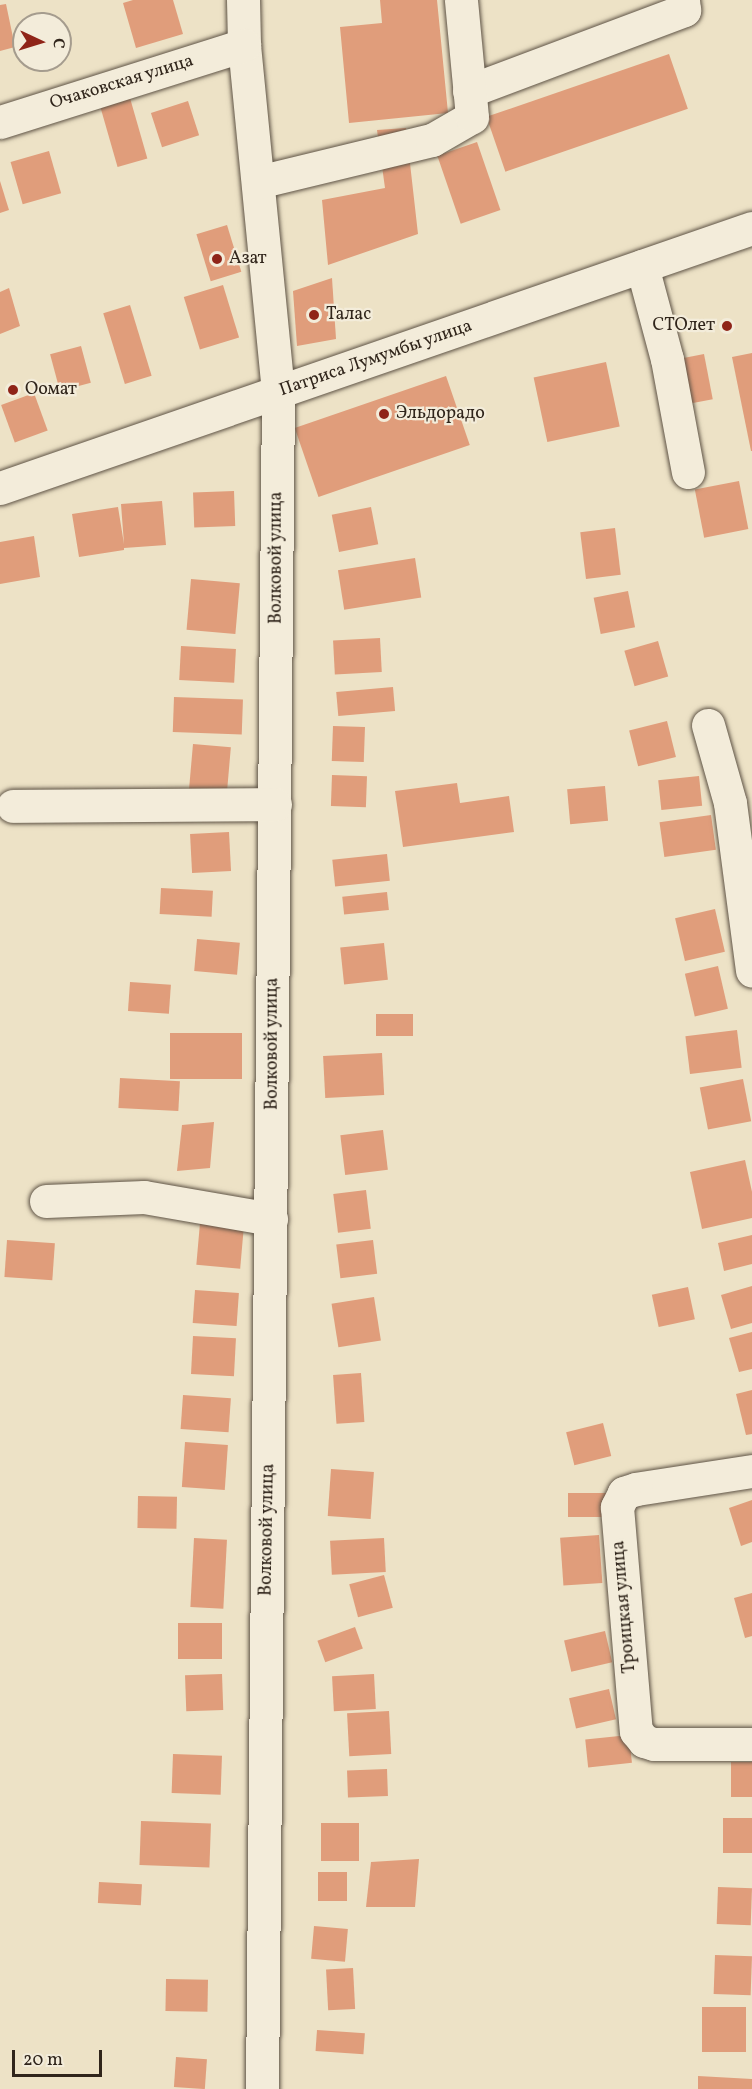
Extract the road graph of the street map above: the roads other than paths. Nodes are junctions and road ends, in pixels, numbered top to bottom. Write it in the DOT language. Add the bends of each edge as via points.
graph roads {
  1 [pos="243,0"];
  2 [pos="461,0"];
  3 [pos="683,0"];
  4 [pos="244,45"];
  5 [pos="469,90"];
  6 [pos="5,115"];
  7 [pos="258,182"];
  8 [pos="752,228"];
  9 [pos="642,266"];
  10 [pos="278,394"];
  11 [pos="688,472"];
  12 [pos="0,488"];
  13 [pos="708,725"];
  14 [pos="275,804"];
  15 [pos="13,806"];
  16 [pos="752,971"];
  17 [pos="46,1201"];
  18 [pos="271,1219"];
  19 [pos="752,1471"];
  20 [pos="752,1744"];
  21 [pos="262,2089"];
  1 -- 4 [label="street, Волковой улица"];
  2 -- 5 [label="street"];
  3 -- 5 [label="street" via="684,10"];
  4 -- 6 [label="street, Очаковская улица"];
  4 -- 7 [label="street, Волковой улица"];
  5 -- 7 [label="street" via="472,117 432,140"];
  7 -- 10 [label="street, Волковой улица"];
  8 -- 9 [label="street, Патриса Лумумбы улица"];
  9 -- 10 [label="street, Патриса Лумумбы улица"];
  9 -- 11 [label="street" via="667,359"];
  10 -- 12 [label="street, Патриса Лумумбы улица"];
  10 -- 14 [label="street, Волковой улица"];
  13 -- 16 [label="street" via="730,803"];
  14 -- 15 [label="street"];
  14 -- 18 [label="street, Волковой улица"];
  17 -- 18 [label="street" via="144,1197"];
  18 -- 21 [label="street, Волковой улица"];
  19 -- 20 [label="street, Троицкая улица" via="636,1489 624,1493 617,1507 636,1731 644,1741 654,1744"];
}
